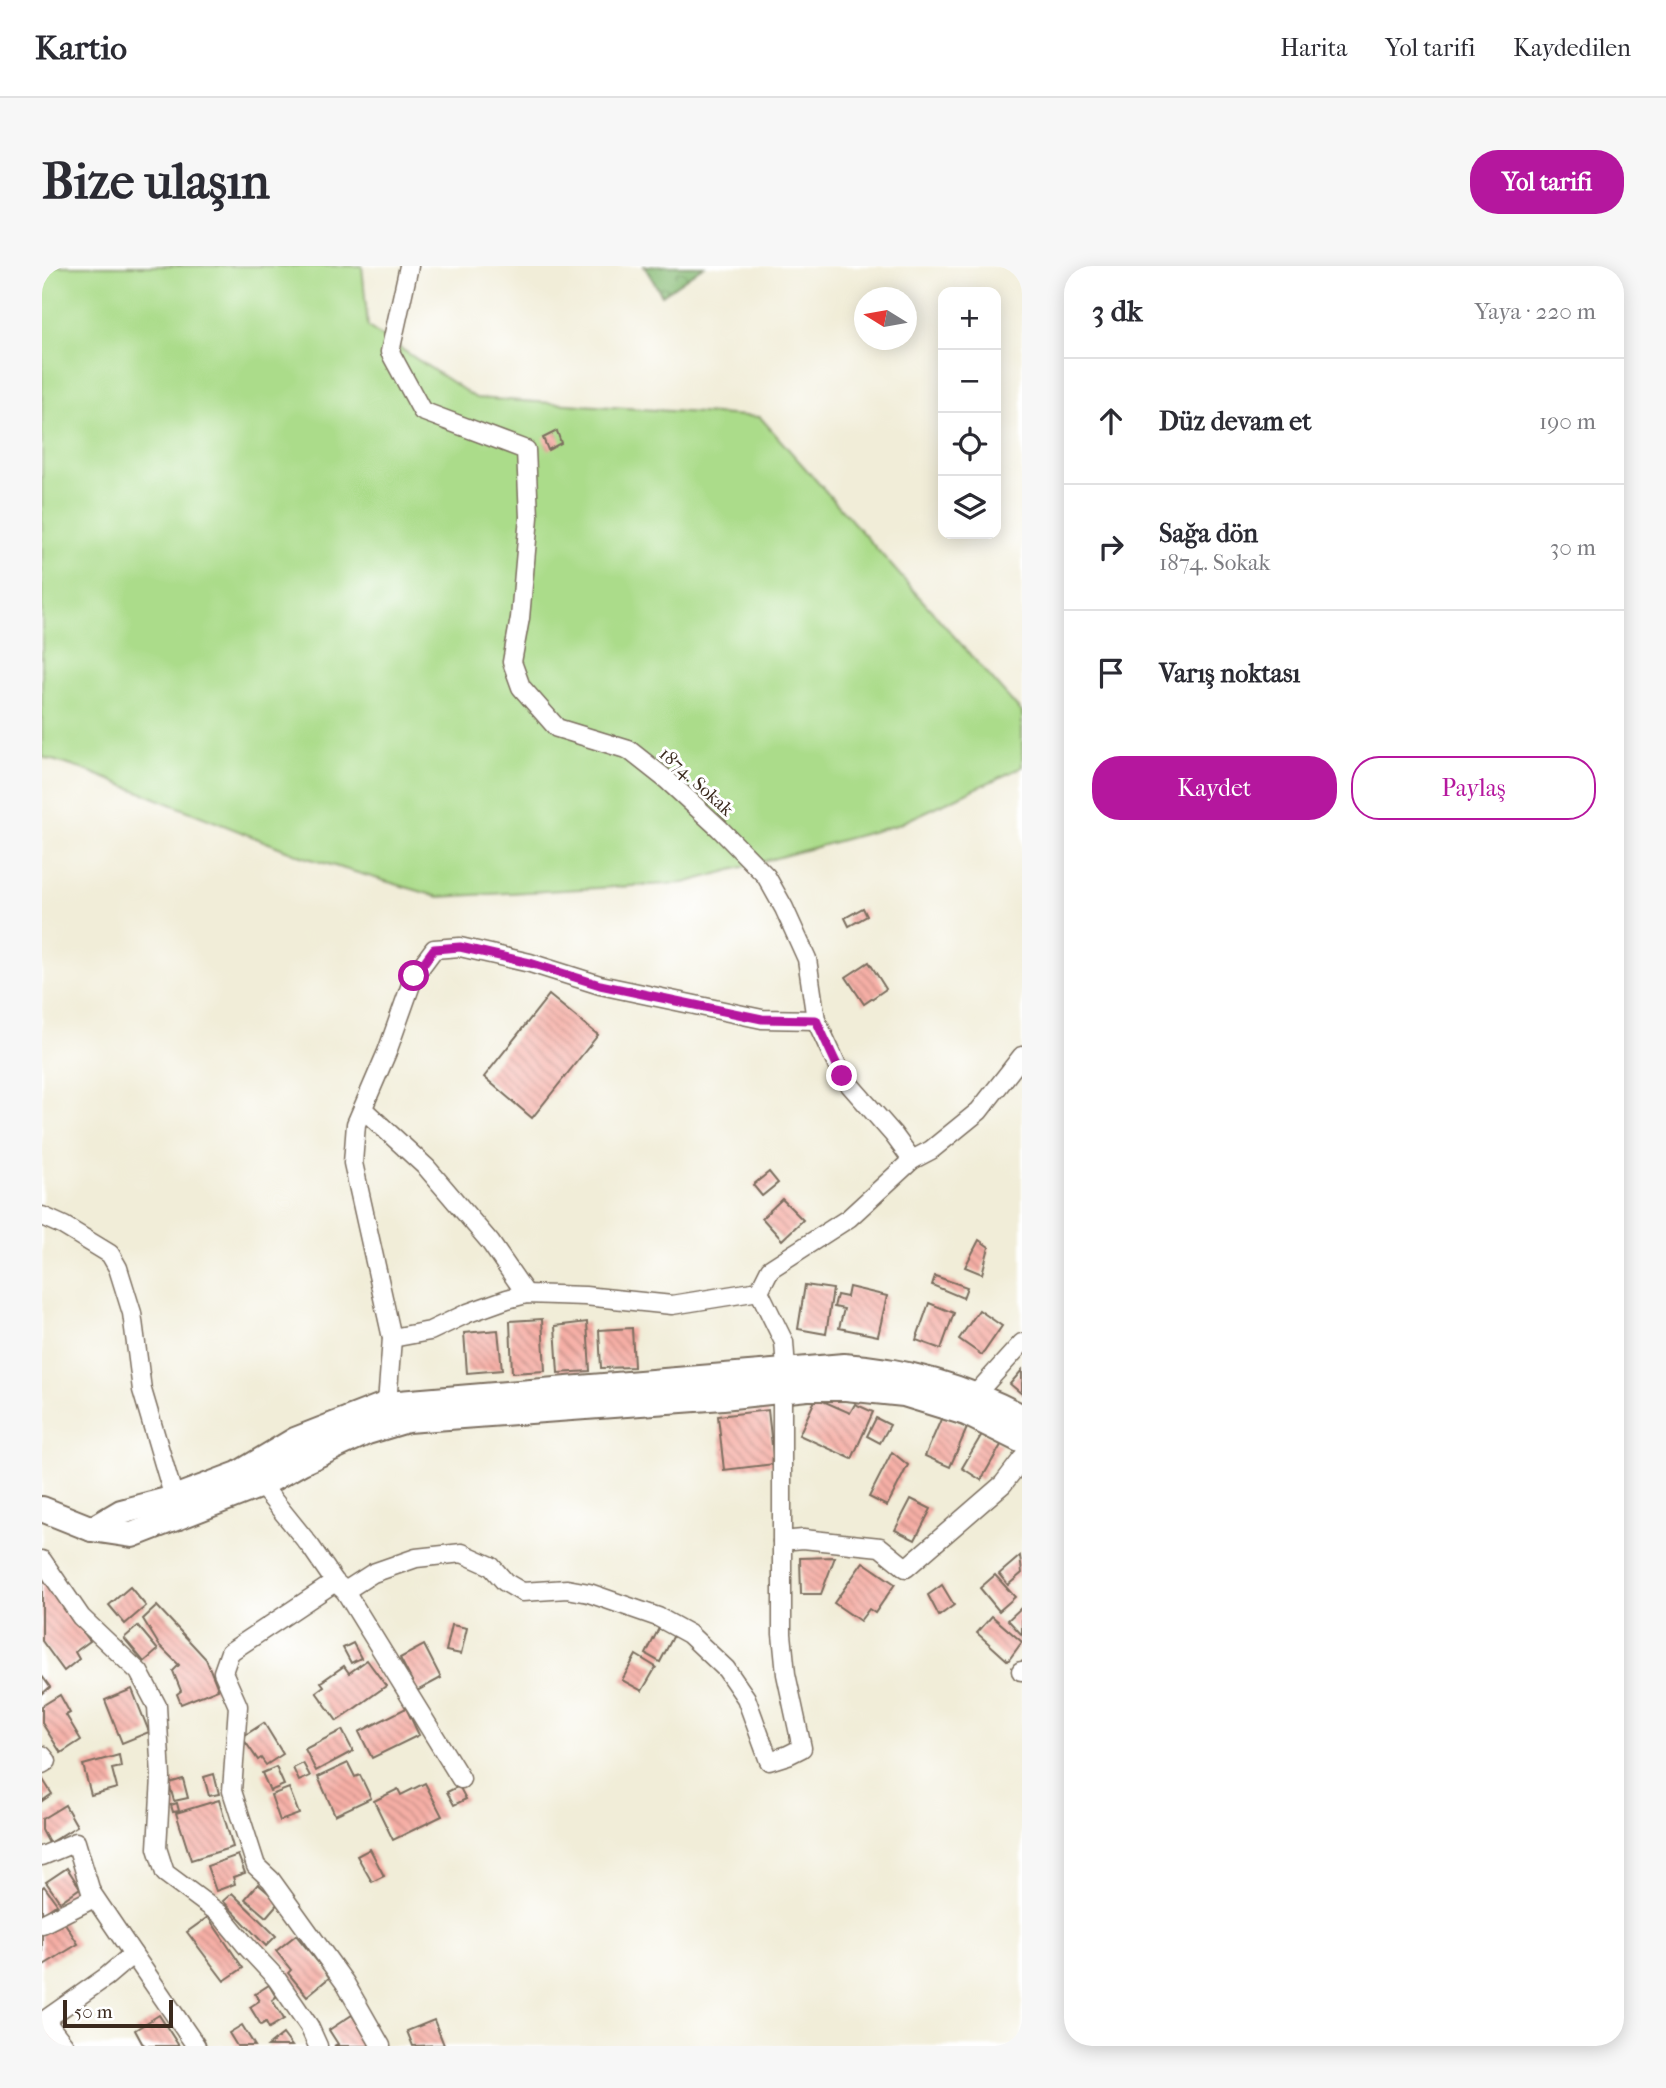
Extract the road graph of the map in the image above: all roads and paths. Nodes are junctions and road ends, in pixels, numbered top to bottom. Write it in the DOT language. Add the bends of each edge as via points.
graph roads {
  1 [pos="409,266"];
  2 [pos="816,1020"];
  3 [pos="1022,1056"];
  4 [pos="363,1109"];
  5 [pos="912,1160"];
  6 [pos="42,1216"];
  7 [pos="759,1291"];
  8 [pos="527,1294"];
  9 [pos="392,1338"];
  10 [pos="1022,1343"];
  11 [pos="784,1380"];
  12 [pos="974,1396"];
  13 [pos="387,1404"];
  14 [pos="1022,1417"];
  15 [pos="1022,1441"];
  16 [pos="1022,1459"];
  17 [pos="261,1485"];
  18 [pos="174,1498"];
  19 [pos="42,1509"];
  20 [pos="92,1529"];
  21 [pos="782,1541"];
  22 [pos="42,1560"];
  23 [pos="340,1586"];
  24 [pos="42,1755"];
  25 [pos="42,1765"];
  26 [pos="461,1779"];
  27 [pos="42,1856"];
  28 [pos="94,1898"];
  29 [pos="42,1924"];
  30 [pos="133,1954"];
  31 [pos="42,2023"];
  32 [pos="65,2046"];
  33 [pos="196,2046"];
  34 [pos="318,2046"];
  35 [pos="381,2046"];
  1 -- 2 [label="street, 1874. Sokak" via="390,352 422,411 526,450 529,517 512,662 521,687 557,728 629,750 719,828 766,877 807,959"];
  2 -- 4 [label="street" via="762,1019 600,985 460,947 434,949 414,976"];
  2 -- 5 [label="street, 1874. Sokak" via="842,1076"];
  3 -- 5 [label="street" via="979,1111"];
  4 -- 8 [label="street" via="427,1168"];
  4 -- 9 [label="street" via="356,1124 353,1163"];
  5 -- 7 [label="street" via="849,1218 770,1269"];
  6 -- 18 [label="street" via="110,1254 118,1268 132,1313 142,1390"];
  7 -- 8 [label="street" via="671,1306"];
  7 -- 11 [label="street" via="784,1342"];
  8 -- 9 [label="street" via="430,1331"];
  9 -- 13 [label="street"];
  10 -- 12 [label="street"];
  11 -- 12 [label="street" via="844,1366 881,1368"];
  11 -- 13 [label="street"];
  11 -- 15 [label="street" via="807,1388 904,1394 966,1413"];
  11 -- 17 [label="street" via="723,1397 407,1420 367,1432"];
  11 -- 21 [label="street"];
  12 -- 14 [label="street"];
  13 -- 18 [label="street" via="295,1440 237,1474"];
  16 -- 21 [label="street" via="1003,1484 906,1568 880,1547"];
  17 -- 20 [label="street" via="132,1535"];
  17 -- 23 [label="street"];
  18 -- 20 [label="street" via="121,1512"];
  19 -- 20 [label="street"];
  21 -- 23 [label="street" via="782,1634 802,1748 769,1760 746,1698 726,1670 688,1634 658,1617 578,1591 522,1592 491,1566 461,1553 416,1558"];
  22 -- 34 [label="street" via="80,1617 139,1672 157,1706 161,1777 157,1848 165,1873 220,1914 276,1978"];
  23 -- 26 [label="street"];
  23 -- 35 [label="street" via="230,1651 223,1672 238,1706 232,1791 257,1866 345,1983"];
  24 -- 25 [label="street" via="47,1761"];
  27 -- 28 [label="street" via="76,1842"];
  28 -- 29 [label="street"];
  28 -- 30 [label="street"];
  30 -- 31 [label="street"];
  30 -- 33 [label="street"];
  31 -- 32 [label="street"];
}
